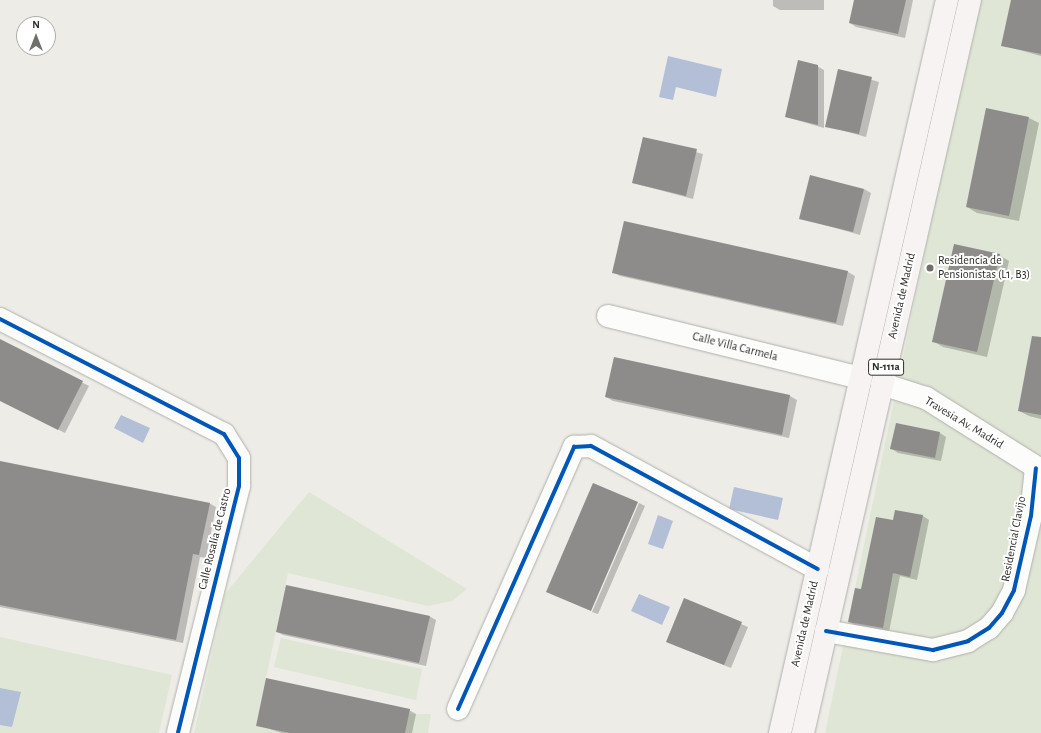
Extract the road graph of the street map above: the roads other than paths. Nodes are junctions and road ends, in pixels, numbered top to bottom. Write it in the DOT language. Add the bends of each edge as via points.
graph roads {
  1 [pos="947,0"];
  2 [pos="970,0"];
  3 [pos="608,316"];
  4 [pos="0,319"];
  5 [pos="861,378"];
  6 [pos="882,384"];
  7 [pos="1039,469"];
  8 [pos="818,569"];
  9 [pos="826,631"];
  10 [pos="458,709"];
  11 [pos="178,733"];
  12 [pos="780,733"];
  13 [pos="803,733"];
  1 -- 5 [label="main road, Avenida de Madrid / N-111a"];
  2 -- 6 [label="main road, Avenida de Madrid / N-111a"];
  3 -- 5 [label="street, Calle Villa Carmela"];
  4 -- 11 [label="street, Calle Rosalía de Castro" via="224,434 239,458 239,486"];
  5 -- 8 [label="main road, Avenida de Madrid / N-111a"];
  6 -- 7 [label="street, Travesia Av. Madrid" via="926,398"];
  6 -- 9 [label="main road, Avenida de Madrid / N-111a"];
  7 -- 9 [label="street, Residencial Clavijo" via="1014,590 1002,613 989,628 968,641 932,650"];
  8 -- 10 [label="street" via="591,446 574,447"];
  8 -- 12 [label="main road, Avenida de Madrid / N-111a"];
  9 -- 13 [label="main road, Avenida de Madrid / N-111a"];
}
